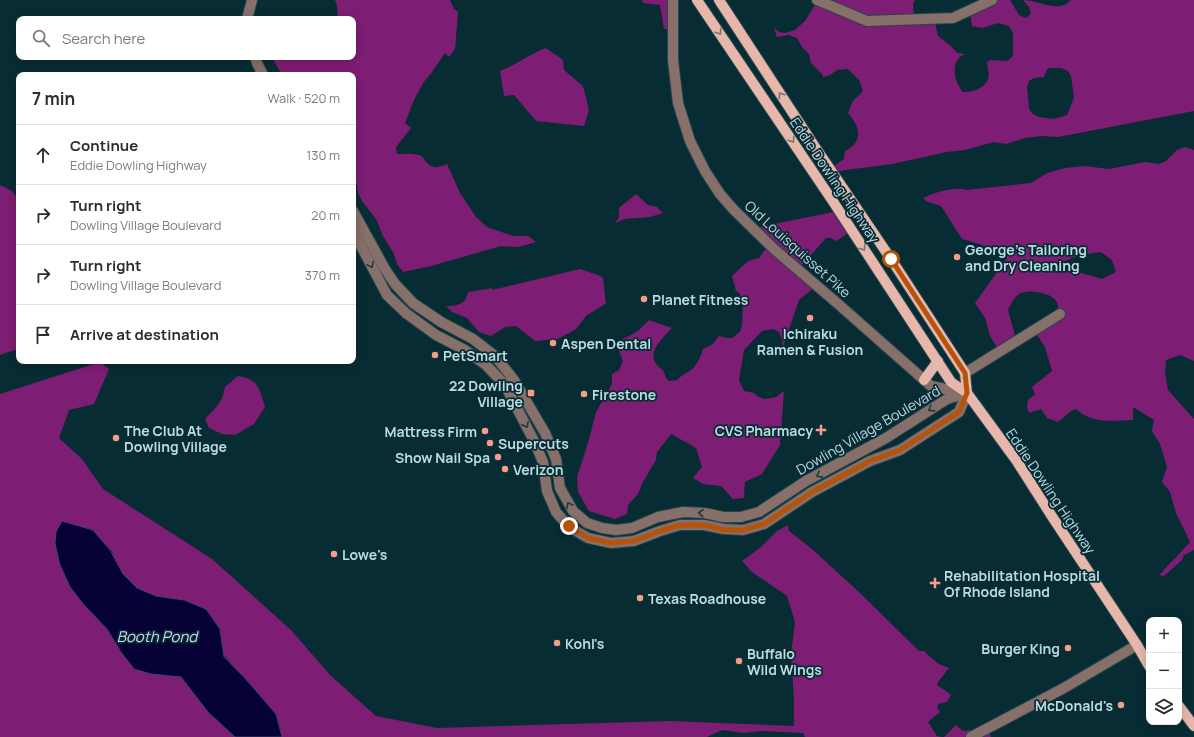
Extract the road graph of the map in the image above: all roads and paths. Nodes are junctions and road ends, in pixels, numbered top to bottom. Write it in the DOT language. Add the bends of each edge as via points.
graph roads {
  1 [pos="252,0"];
  2 [pos="258,0"];
  3 [pos="673,0"];
  4 [pos="697,0"];
  5 [pos="719,0"];
  6 [pos="817,0"];
  7 [pos="992,0"];
  8 [pos="248,16"];
  9 [pos="254,16"];
  10 [pos="250,60"];
  11 [pos="256,60"];
  12 [pos="254,72"];
  13 [pos="261,72"];
  14 [pos="356,216"];
  15 [pos="356,237"];
  16 [pos="1060,314"];
  17 [pos="938,361"];
  18 [pos="965,373"];
  19 [pos="924,380"];
  20 [pos="967,393"];
  21 [pos="1137,645"];
  22 [pos="1146,661"];
  23 [pos="1182,708"];
  24 [pos="1182,710"];
  25 [pos="1194,714"];
  26 [pos="1194,726"];
  27 [pos="971,737"];
  1 -- 8 [label="street"];
  2 -- 9 [label="street"];
  3 -- 19 [label="street, Old Louisquisset Pike" via="673,60 678,103 690,140 720,194 774,249"];
  4 -- 17 [label="main road, Eddie Dowling Highway, one-way"];
  18 -- 5 [label="main road, Eddie Dowling Highway, one-way"];
  6 -- 7 [label="street" via="867,21 953,18"];
  10 -- 12 [label="street"];
  11 -- 13 [label="street"];
  20 -- 14 [label="street, Dowling Village Boulevard, one-way" via="947,399 886,438 806,482 759,512 741,517 683,512 658,517 632,528 602,528 587,523 573,511 560,488 556,459 546,433 524,396 495,356 413,303 385,269"];
  15 -- 20 [label="street, Dowling Village Boulevard, one-way" via="387,295 407,314 436,335 465,350 486,365 505,385 543,462 547,491 556,512 569,526 588,538 611,543 634,541 680,525 743,530 764,524 812,492 870,461 900,450 959,412"];
  16 -- 18 [label="street"];
  17 -- 19 [label="main road"];
  17 -- 20 [label="main road, Eddie Dowling Highway" via="952,382"];
  18 -- 20 [label="main road, Eddie Dowling Highway"];
  19 -- 20 [label="street, Old Louisquisset Pike" via="931,386"];
  20 -- 21 [label="main road, Eddie Dowling Highway" via="1016,460"];
  21 -- 22 [label="main road, Eddie Dowling Highway"];
  21 -- 27 [label="street" via="1064,688"];
  23 -- 25 [label="main road"];
  24 -- 26 [label="main road"];
}
